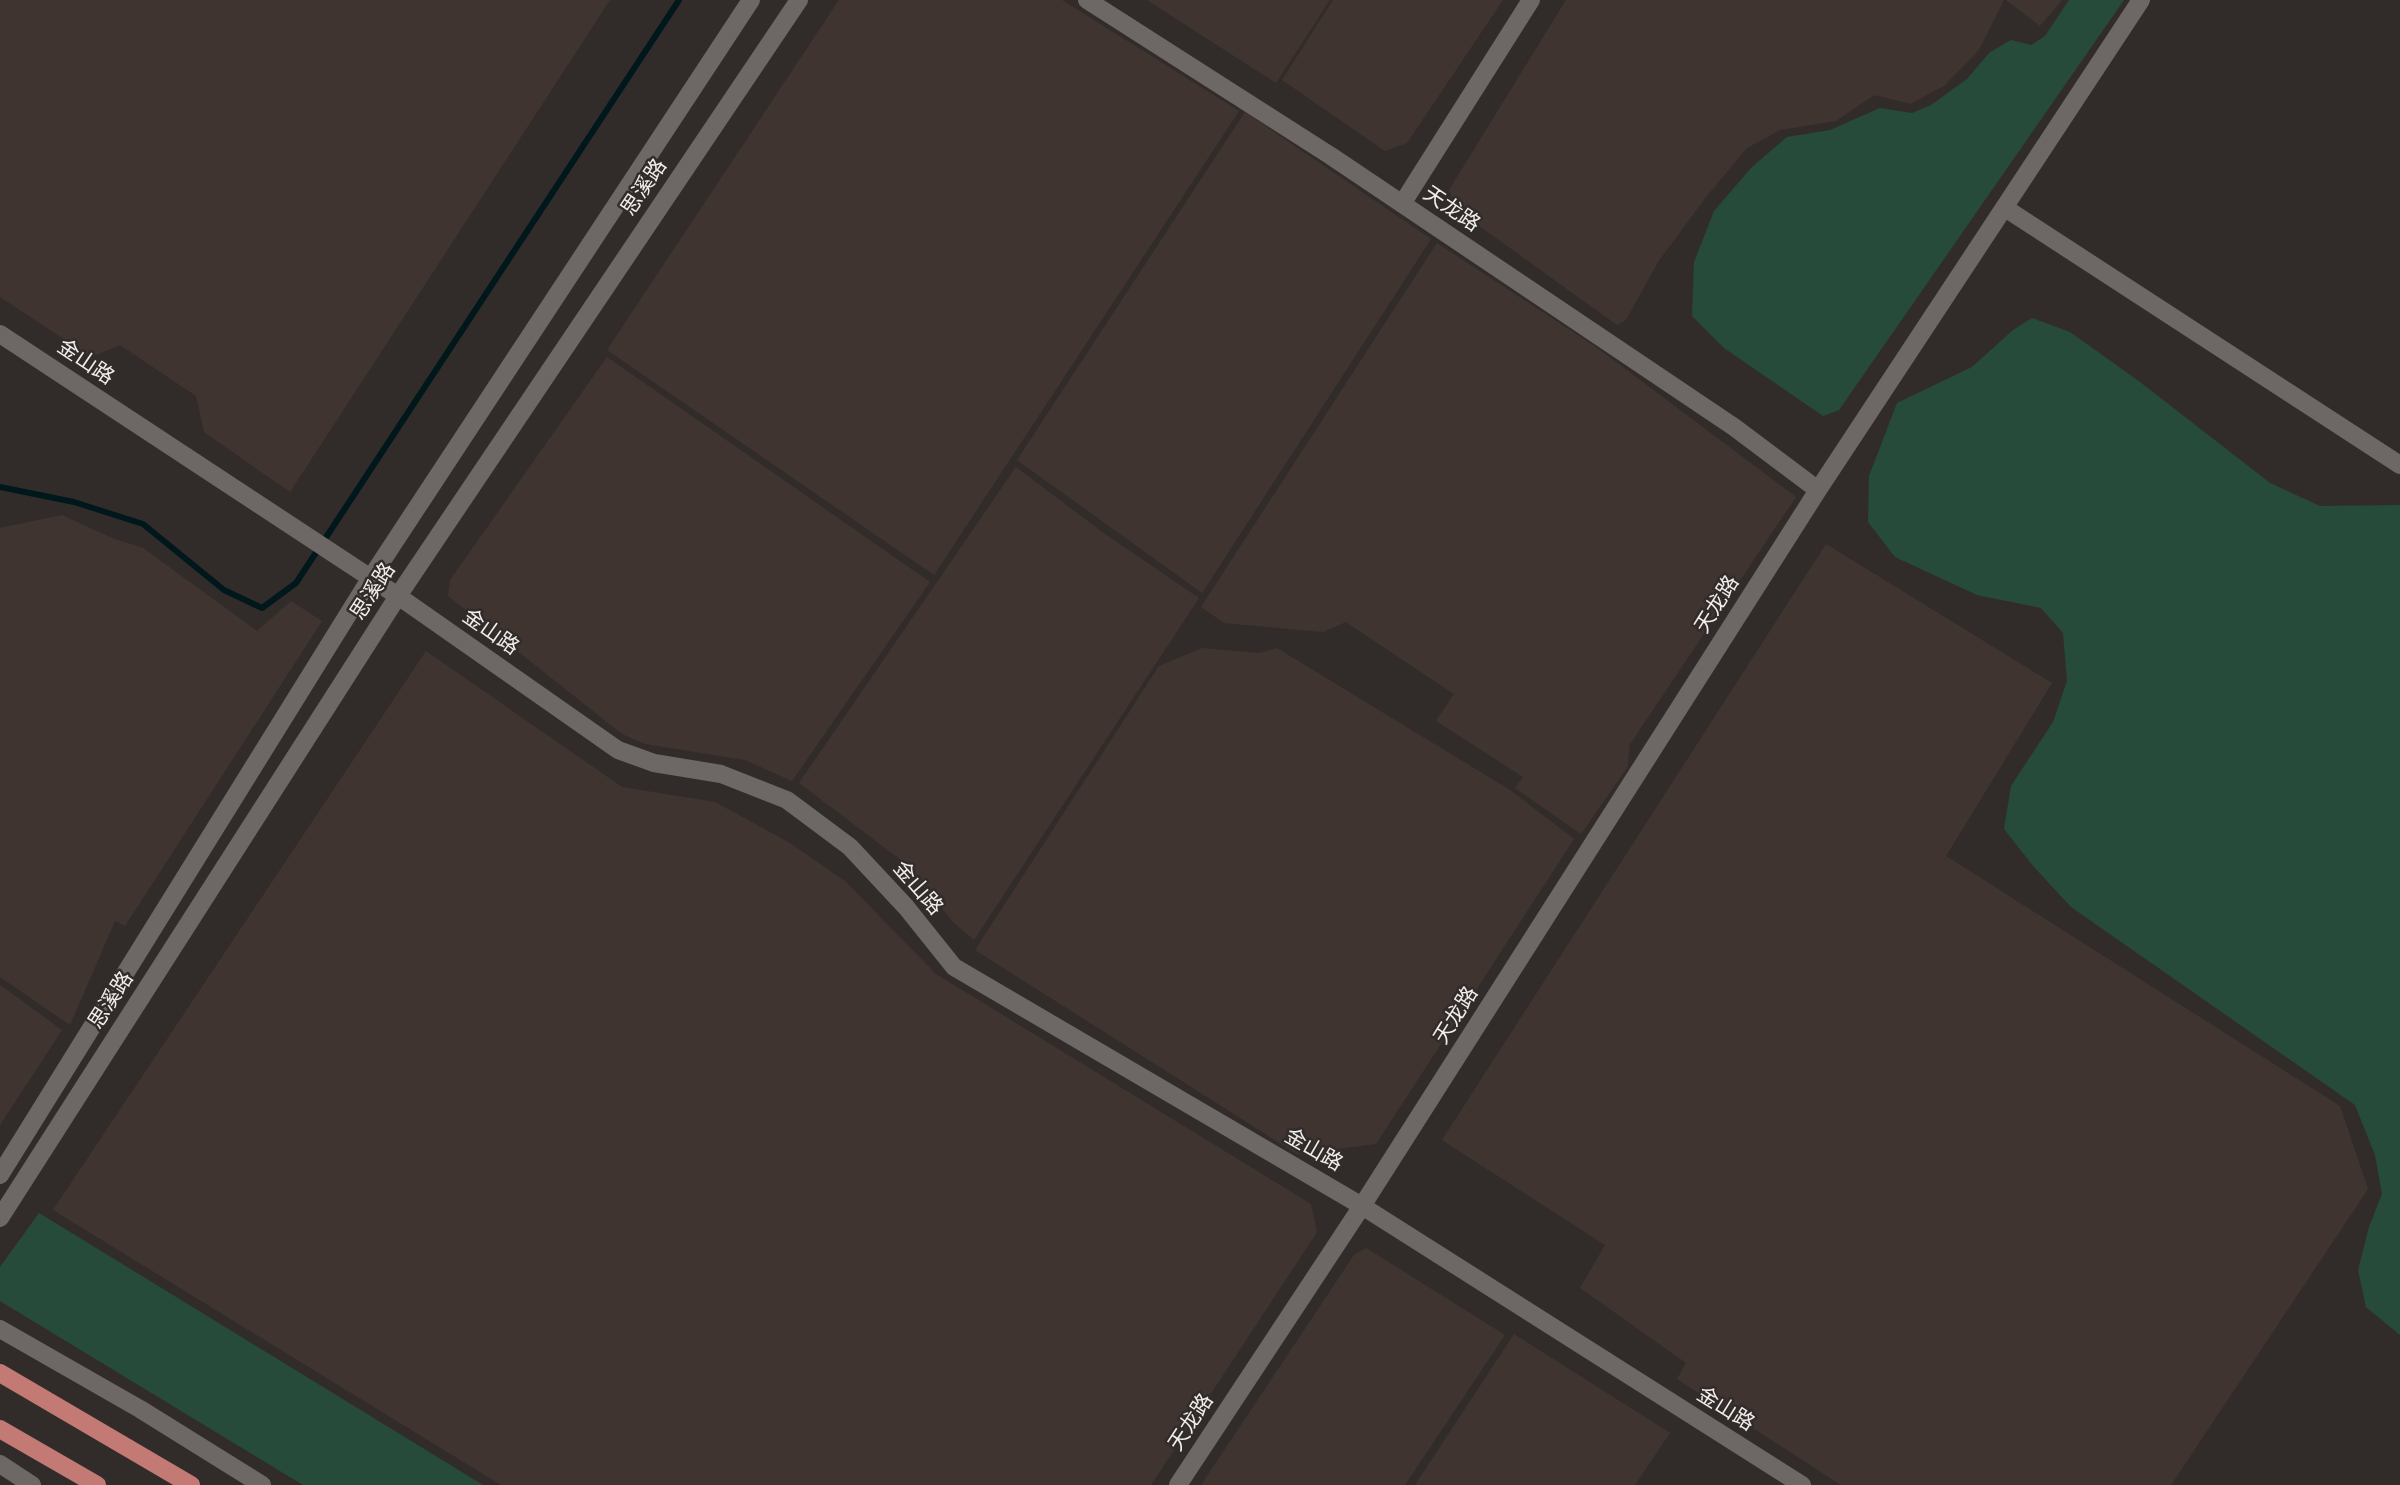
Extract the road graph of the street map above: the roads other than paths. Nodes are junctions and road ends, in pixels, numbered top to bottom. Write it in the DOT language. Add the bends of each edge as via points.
graph roads {
  1 [pos="751,0"];
  2 [pos="800,0"];
  3 [pos="1087,0"];
  4 [pos="1531,0"];
  5 [pos="2141,0"];
  6 [pos="1402,204"];
  7 [pos="2006,208"];
  8 [pos="0,334"];
  9 [pos="2400,465"];
  10 [pos="1818,490"];
  11 [pos="370,579"];
  12 [pos="398,596"];
  13 [pos="0,1175"];
  14 [pos="1362,1206"];
  15 [pos="0,1218"];
  16 [pos="0,1329"];
  17 [pos="0,1373"];
  18 [pos="0,1429"];
  19 [pos="0,1464"];
  20 [pos="32,1485"];
  21 [pos="97,1485"];
  22 [pos="191,1485"];
  23 [pos="262,1485"];
  24 [pos="1178,1485"];
  25 [pos="1802,1485"];
  1 -- 11 [label="street, 思溪路"];
  2 -- 12 [label="street, 思溪路"];
  3 -- 6 [label="street, 天龙路"];
  4 -- 6 [label="street"];
  5 -- 7 [label="street"];
  6 -- 10 [label="street, 天龙路" via="1734,427"];
  7 -- 9 [label="street"];
  7 -- 10 [label="street"];
  8 -- 11 [label="street, 金山路"];
  10 -- 14 [label="street, 天龙路"];
  11 -- 12 [label="street, 金山路"];
  11 -- 13 [label="street, 思溪路"];
  12 -- 14 [label="street, 金山路" via="618,750 654,763 721,774 787,800 849,847 906,907 954,967"];
  12 -- 15 [label="street, 思溪路"];
  14 -- 24 [label="street, 天龙路"];
  14 -- 25 [label="street, 金山路"];
  16 -- 23 [label="street"];
  17 -- 22 [label="main road"];
  18 -- 21 [label="main road"];
  19 -- 20 [label="street"];
}
